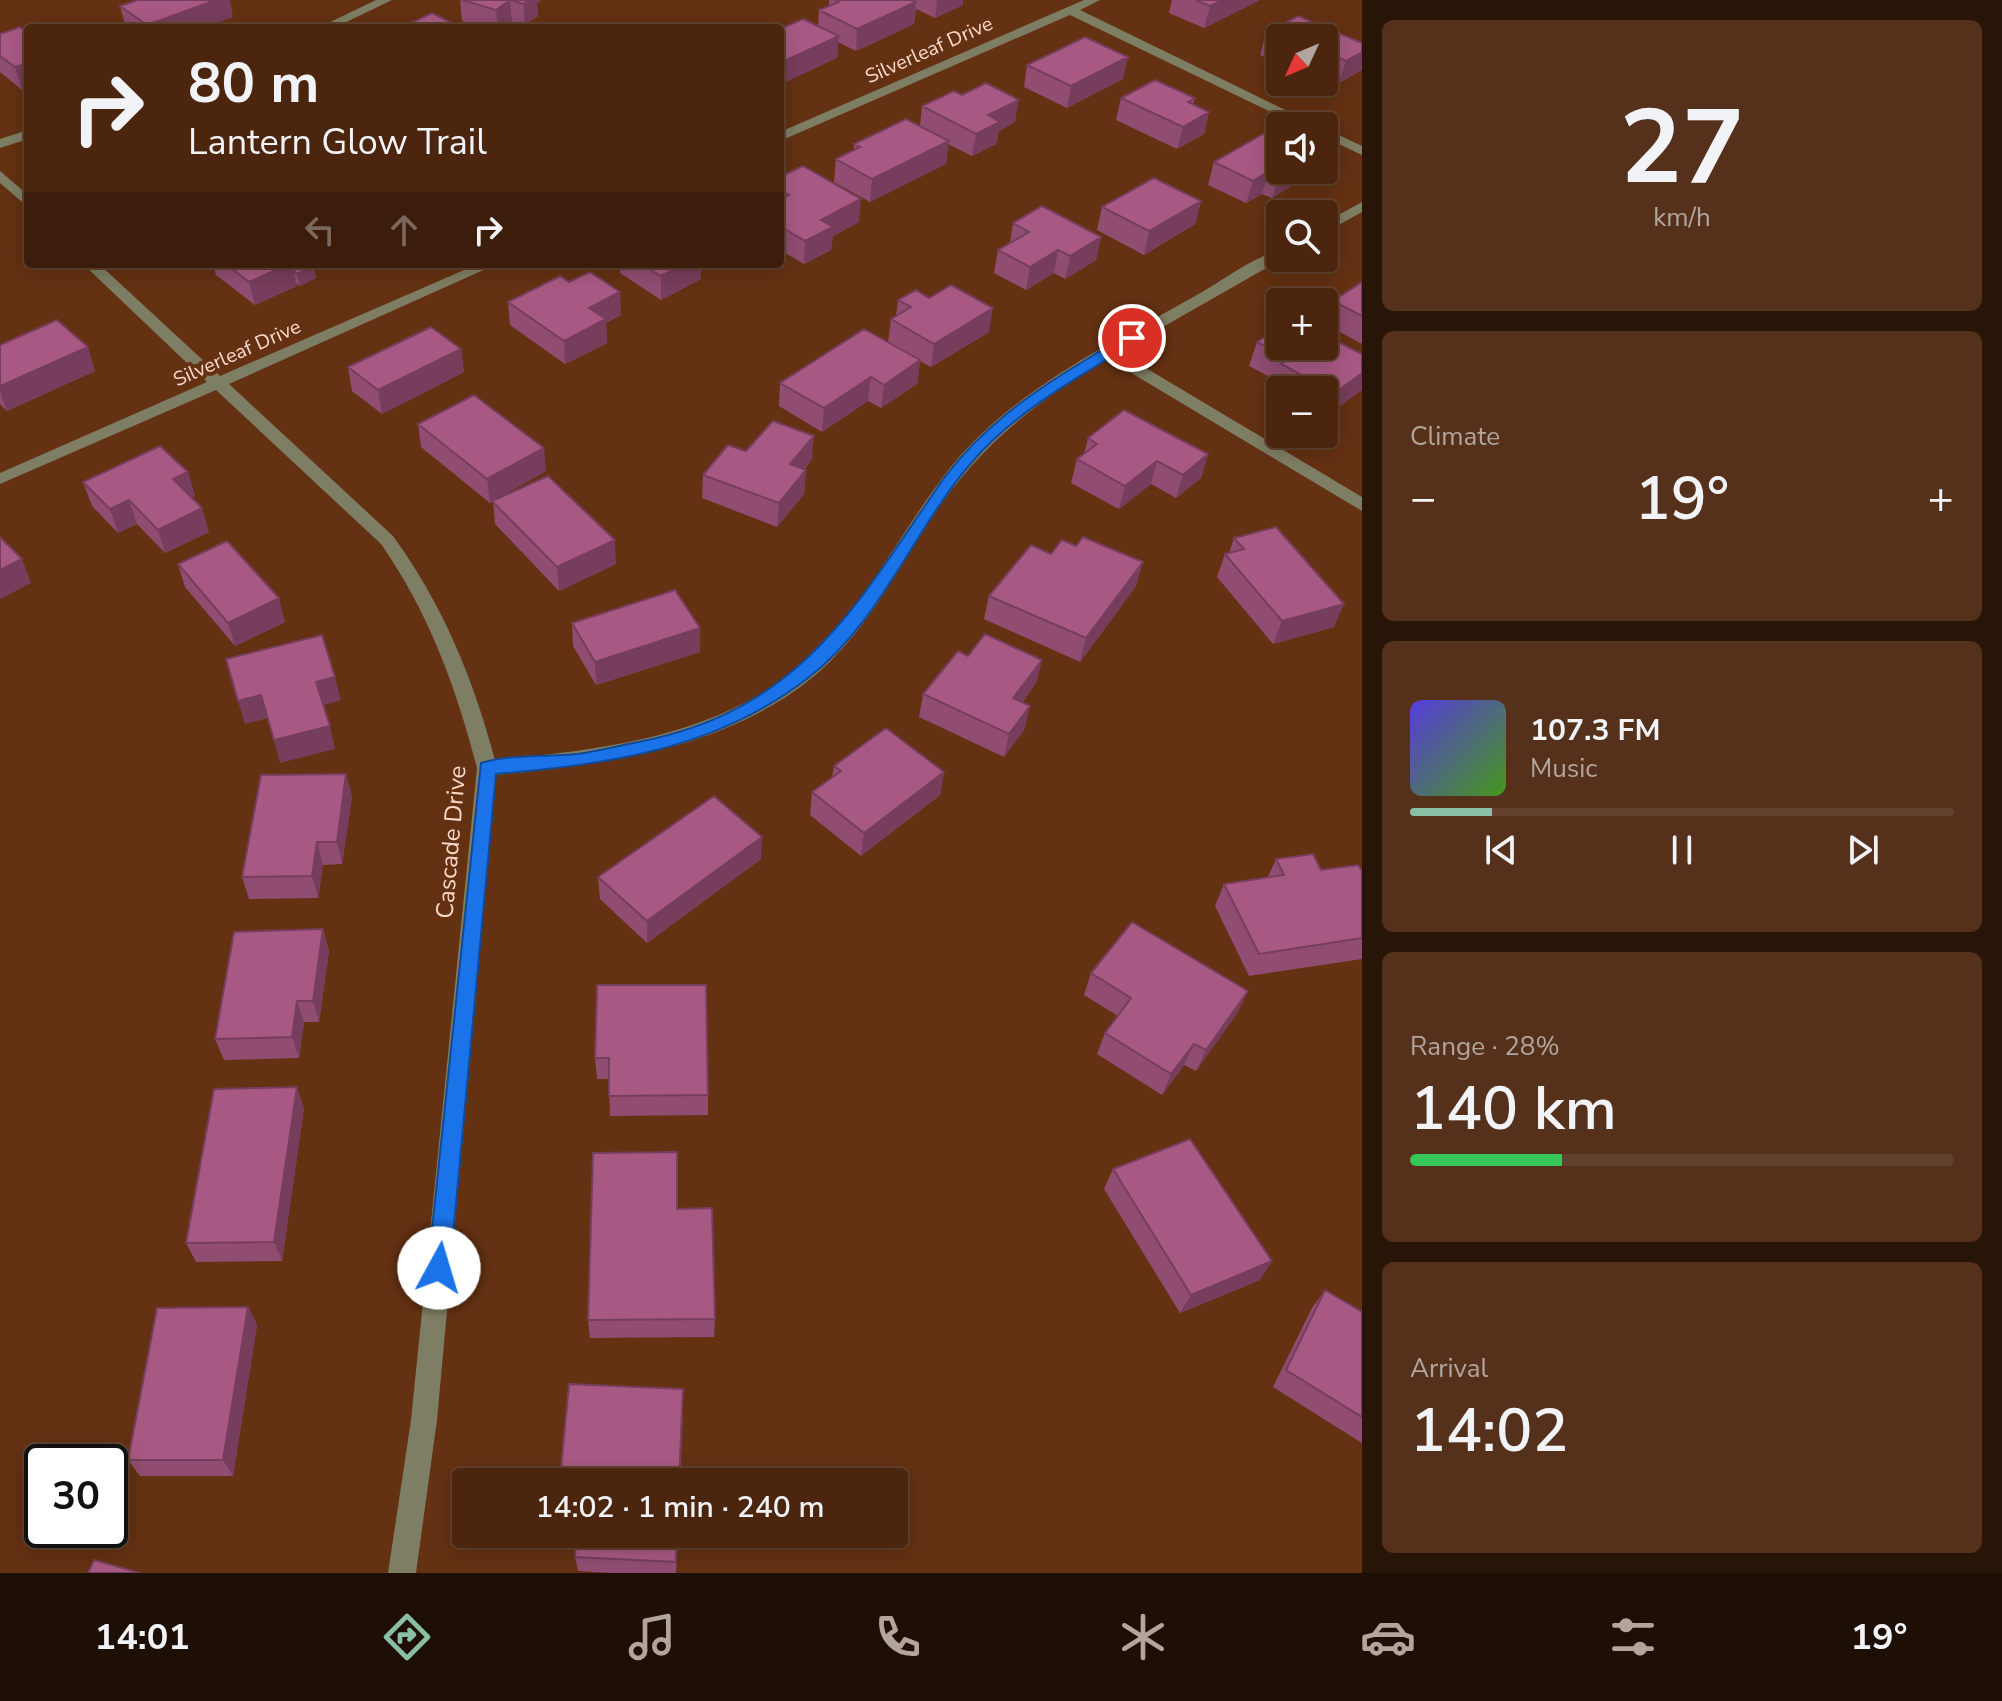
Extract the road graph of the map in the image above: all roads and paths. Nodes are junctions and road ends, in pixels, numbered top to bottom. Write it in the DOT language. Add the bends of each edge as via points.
graph roads {
  1 [pos="386,0"];
  2 [pos="1094,0"];
  3 [pos="1070,10"];
  4 [pos="333,24"];
  5 [pos="1282,112"];
  6 [pos="24,135"];
  7 [pos="784,135"];
  8 [pos="1338,139"];
  9 [pos="0,144"];
  10 [pos="1362,151"];
  11 [pos="0,175"];
  12 [pos="24,199"];
  13 [pos="1362,206"];
  14 [pos="1338,221"];
  15 [pos="1266,262"];
  16 [pos="94,268"];
  17 [pos="481,268"];
  18 [pos="1108,352"];
  19 [pos="219,382"];
  20 [pos="0,479"];
  21 [pos="1362,505"];
  22 [pos="487,768"];
  23 [pos="402,1573"];
  1 -- 4 [label="street"];
  2 -- 3 [label="street, Silverleaf Drive"];
  3 -- 5 [label="street"];
  3 -- 7 [label="street, Silverleaf Drive"];
  6 -- 9 [label="street"];
  8 -- 10 [label="street"];
  11 -- 12 [label="street"];
  13 -- 14 [label="street"];
  15 -- 18 [label="street"];
  16 -- 19 [label="street, Cascade Drive"];
  17 -- 19 [label="street, Silverleaf Drive"];
  18 -- 21 [label="street"];
  18 -- 22 [label="street" via="1002,423 967,459 847,629 805,672 761,703 712,727 647,747 579,760"];
  19 -- 20 [label="street, Silverleaf Drive"];
  19 -- 22 [label="street, Cascade Drive" via="387,540 415,577 441,625 474,712"];
  22 -- 23 [label="street, Cascade Drive" via="424,1420"];
}
